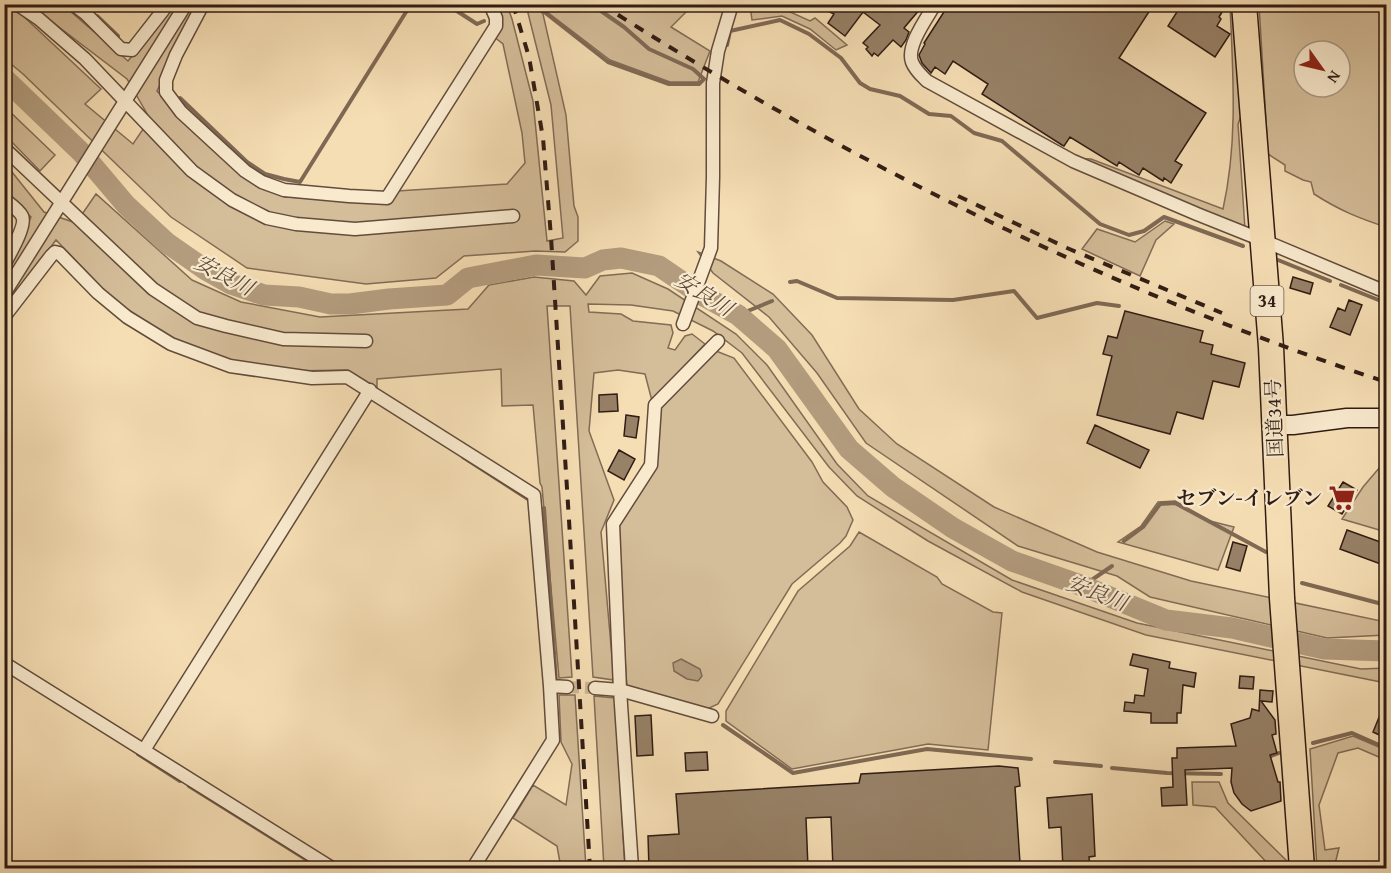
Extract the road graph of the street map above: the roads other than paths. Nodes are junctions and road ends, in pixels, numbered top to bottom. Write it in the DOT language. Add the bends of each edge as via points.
graph roads {
  1 [pos="17,4"];
  2 [pos="74,4"];
  3 [pos="168,4"];
  4 [pos="186,4"];
  5 [pos="203,4"];
  6 [pos="490,4"];
  7 [pos="732,4"];
  8 [pos="935,4"];
  9 [pos="1244,4"];
  10 [pos="123,105"];
  11 [pos="4,148"];
  12 [pos="4,199"];
  13 [pos="63,201"];
  14 [pos="513,216"];
  15 [pos="1262,240"];
  16 [pos="4,265"];
  17 [pos="1386,292"];
  18 [pos="4,294"];
  19 [pos="4,317"];
  20 [pos="684,321"];
  21 [pos="366,341"];
  22 [pos="718,341"];
  23 [pos="370,390"];
  24 [pos="1386,418"];
  25 [pos="1274,425"];
  26 [pos="4,663"];
  27 [pos="550,686"];
  28 [pos="567,687"];
  29 [pos="595,688"];
  30 [pos="620,690"];
  31 [pos="712,716"];
  32 [pos="144,750"];
  33 [pos="332,868"];
  34 [pos="473,868"];
  35 [pos="632,868"];
  36 [pos="1302,868"];
  1 -- 10 [label="street" via="85,59"];
  2 -- 3 [label="street" via="121,49 132,50"];
  4 -- 10 [label="street"];
  5 -- 6 [label="street" via="166,80 166,92 182,112 262,182 284,190 387,198 496,27"];
  7 -- 20 [label="street" via="713,83 711,248"];
  8 -- 15 [label="street" via="910,51 917,72 927,81 1073,161"];
  9 -- 15 [label="highway, 国道34号 / 34"];
  10 -- 13 [label="street"];
  10 -- 14 [label="street" via="192,171 232,200 267,218 355,229"];
  11 -- 13 [label="street"];
  12 -- 16 [label="street" via="22,215 23,221"];
  13 -- 18 [label="street"];
  13 -- 21 [label="street" via="153,289 197,318 283,339"];
  15 -- 17 [label="street"];
  15 -- 25 [label="highway, 国道34号 / 34"];
  19 -- 23 [label="street" via="55,252 127,317 171,344 230,366 312,378 347,376"];
  22 -- 30 [label="street" via="655,405 651,465 613,524"];
  23 -- 27 [label="street" via="534,495"];
  23 -- 32 [label="street"];
  24 -- 25 [label="main road"];
  25 -- 36 [label="highway, 国道34号 / 34"];
  26 -- 32 [label="street"];
  27 -- 28 [label="street"];
  27 -- 34 [label="street" via="553,740"];
  29 -- 30 [label="street"];
  30 -- 31 [label="street"];
  30 -- 35 [label="street"];
  32 -- 33 [label="street"];
}
